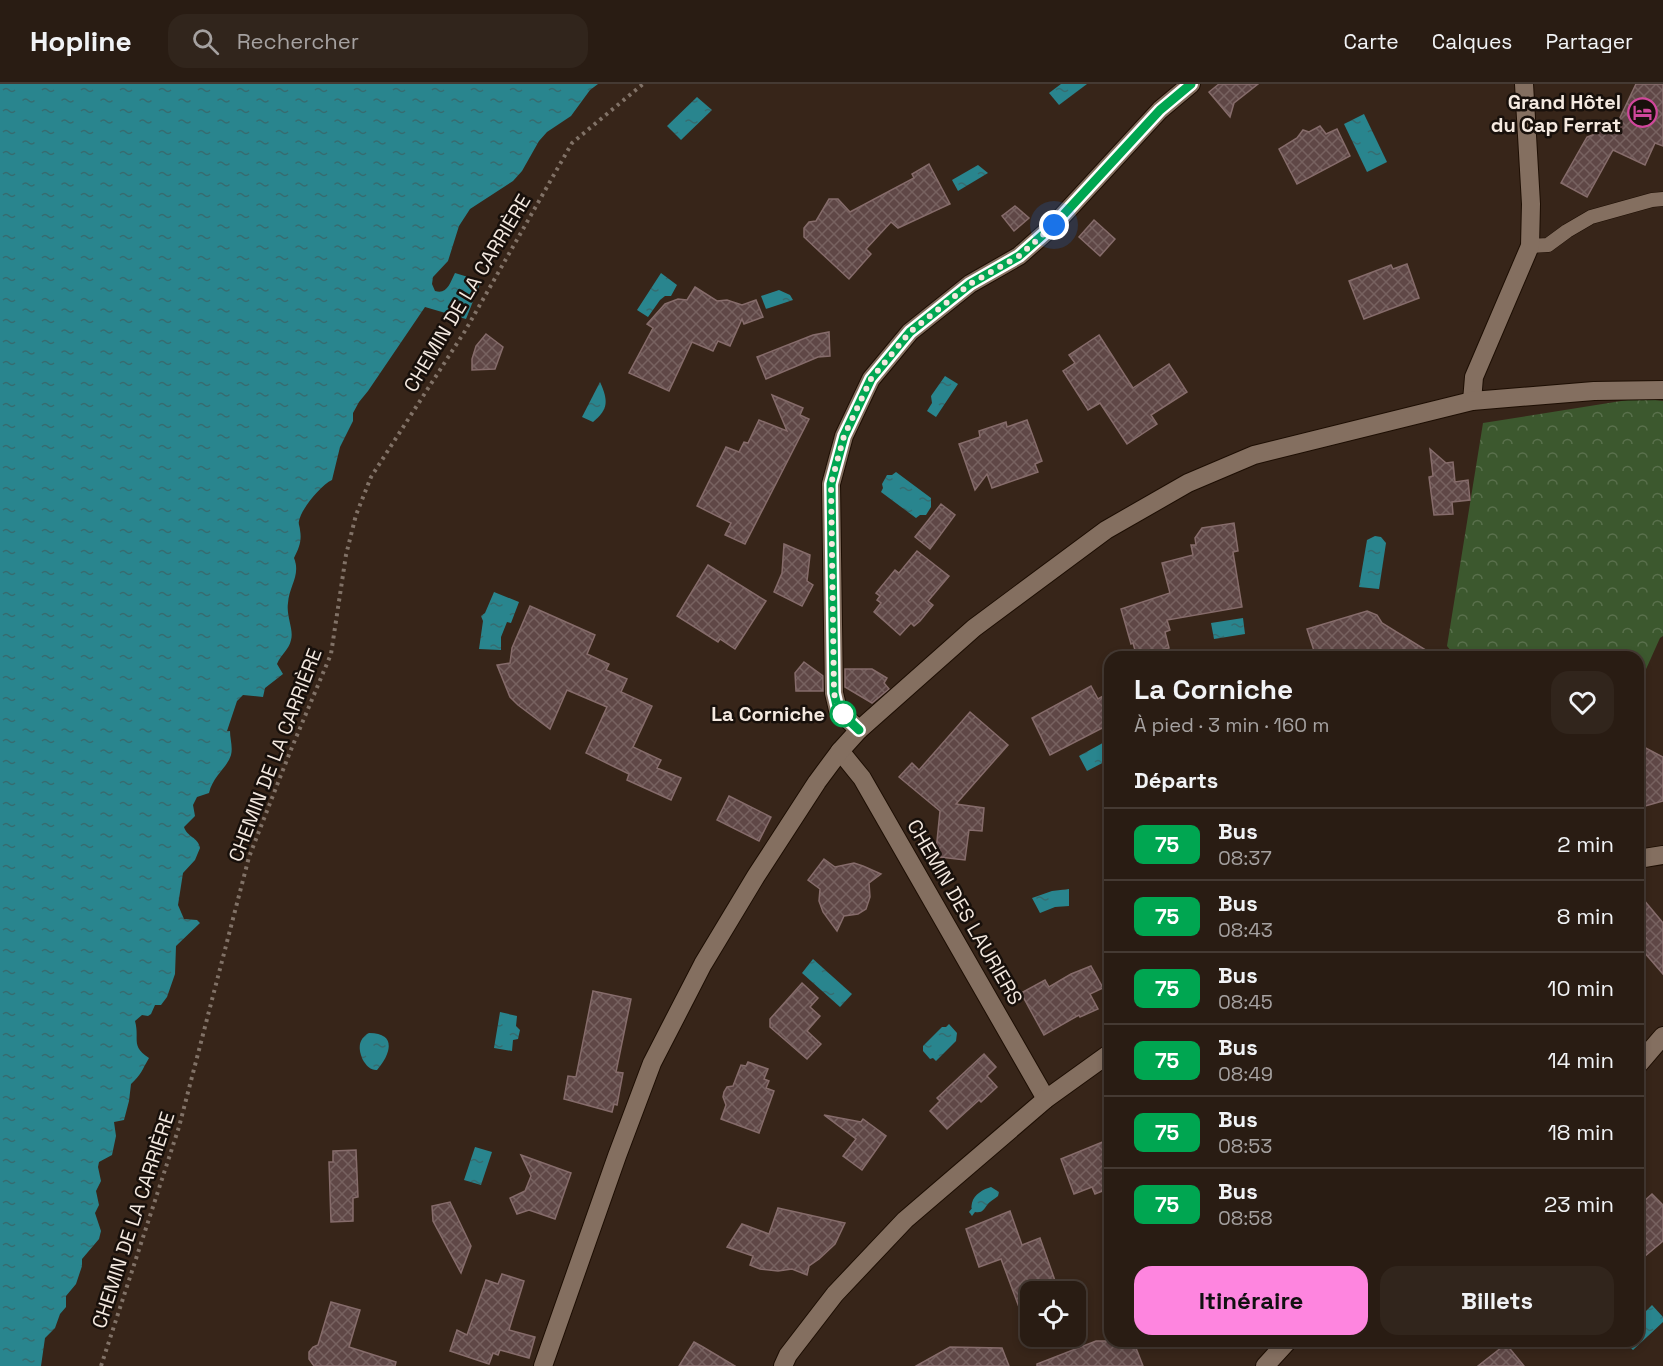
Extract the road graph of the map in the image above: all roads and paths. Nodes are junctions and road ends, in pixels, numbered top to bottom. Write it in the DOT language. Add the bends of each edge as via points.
graph roads {
  1 [pos="644,84"];
  2 [pos="1191,84"];
  3 [pos="1524,84"];
  4 [pos="1663,199"];
  5 [pos="1530,246"];
  6 [pos="1663,390"];
  7 [pos="1472,401"];
  8 [pos="859,730"];
  9 [pos="840,751"];
  10 [pos="1663,855"];
  11 [pos="1644,858"];
  12 [pos="1663,1036"];
  13 [pos="1104,1057"];
  14 [pos="1644,1058"];
  15 [pos="1046,1099"];
  16 [pos="1282,1347"];
  17 [pos="101,1366"];
  18 [pos="543,1366"];
  19 [pos="783,1366"];
  20 [pos="1265,1366"];
  1 -- 17 [label="path, CHEMIN DE LA CARRIÈRE" via="572,143 465,331 371,477 346,555 331,654 249,857 179,1127"];
  2 -- 8 [label="street" via="1160,110 1054,225 1019,256 970,284 910,332 871,379 844,436 831,484 834,693 838,710"];
  3 -- 5 [label="street"];
  4 -- 5 [label="lane" via="1591,217 1548,245"];
  5 -- 7 [label="street" via="1474,377"];
  6 -- 7 [label="street"];
  7 -- 8 [label="street" via="1254,455 1188,483 1106,530 974,628"];
  8 -- 9 [label="street"];
  9 -- 15 [label="street, CHEMIN DES LAURIERS" via="862,778"];
  9 -- 18 [label="street" via="703,964 652,1063"];
  10 -- 11 [label="street"];
  12 -- 14 [label="street"];
  13 -- 15 [label="street"];
  15 -- 19 [label="street" via="905,1221 836,1294"];
  16 -- 20 [label="street"];
}
